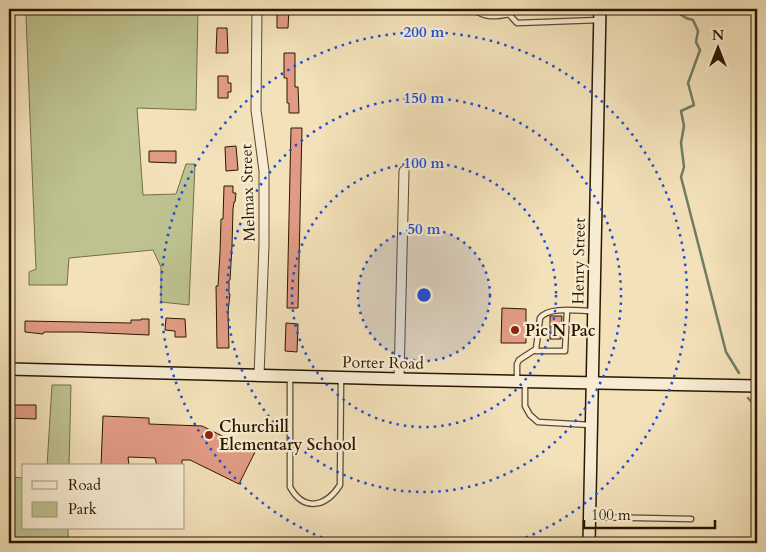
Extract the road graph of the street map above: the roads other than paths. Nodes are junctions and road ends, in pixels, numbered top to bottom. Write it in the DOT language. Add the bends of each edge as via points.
graph roads {
  1 [pos="257,9"];
  2 [pos="473,9"];
  3 [pos="504,9"];
  4 [pos="509,14"];
  5 [pos="600,14"];
  6 [pos="404,171"];
  7 [pos="567,311"];
  8 [pos="593,311"];
  9 [pos="536,351"];
  10 [pos="9,369"];
  11 [pos="259,376"];
  12 [pos="290,376"];
  13 [pos="341,378"];
  14 [pos="399,379"];
  15 [pos="521,381"];
  16 [pos="591,382"];
  17 [pos="757,386"];
  18 [pos="591,425"];
  19 [pos="590,517"];
  20 [pos="692,519"];
  21 [pos="589,543"];
  1 -- 11 [label="street, Melmax Street" via="256,110 264,171"];
  2 -- 4 [label="lane" via="493,17"];
  3 -- 4 [label="lane"];
  4 -- 5 [label="lane" via="517,23"];
  5 -- 8 [label="street, Henry Street"];
  6 -- 14 [label="street"];
  7 -- 8 [label="lane"];
  7 -- 9 [label="lane" via="543,314"];
  7 -- 9 [label="lane" via="565,351"];
  8 -- 16 [label="street, Henry Street"];
  9 -- 15 [label="lane" via="519,360"];
  10 -- 11 [label="street, Porter Road"];
  11 -- 12 [label="street, Porter Road"];
  12 -- 13 [label="street, Porter Road"];
  12 -- 13 [label="lane" via="290,487 295,496 314,505 326,501 340,485"];
  13 -- 14 [label="street, Porter Road"];
  14 -- 15 [label="street, Porter Road"];
  15 -- 16 [label="street, Porter Road"];
  15 -- 18 [label="lane" via="525,406 538,422"];
  16 -- 17 [label="street, Porter Road"];
  16 -- 18 [label="street, Henry Street"];
  18 -- 19 [label="street, Henry Street"];
  19 -- 20 [label="lane"];
  19 -- 21 [label="street, Henry Street"];
}
